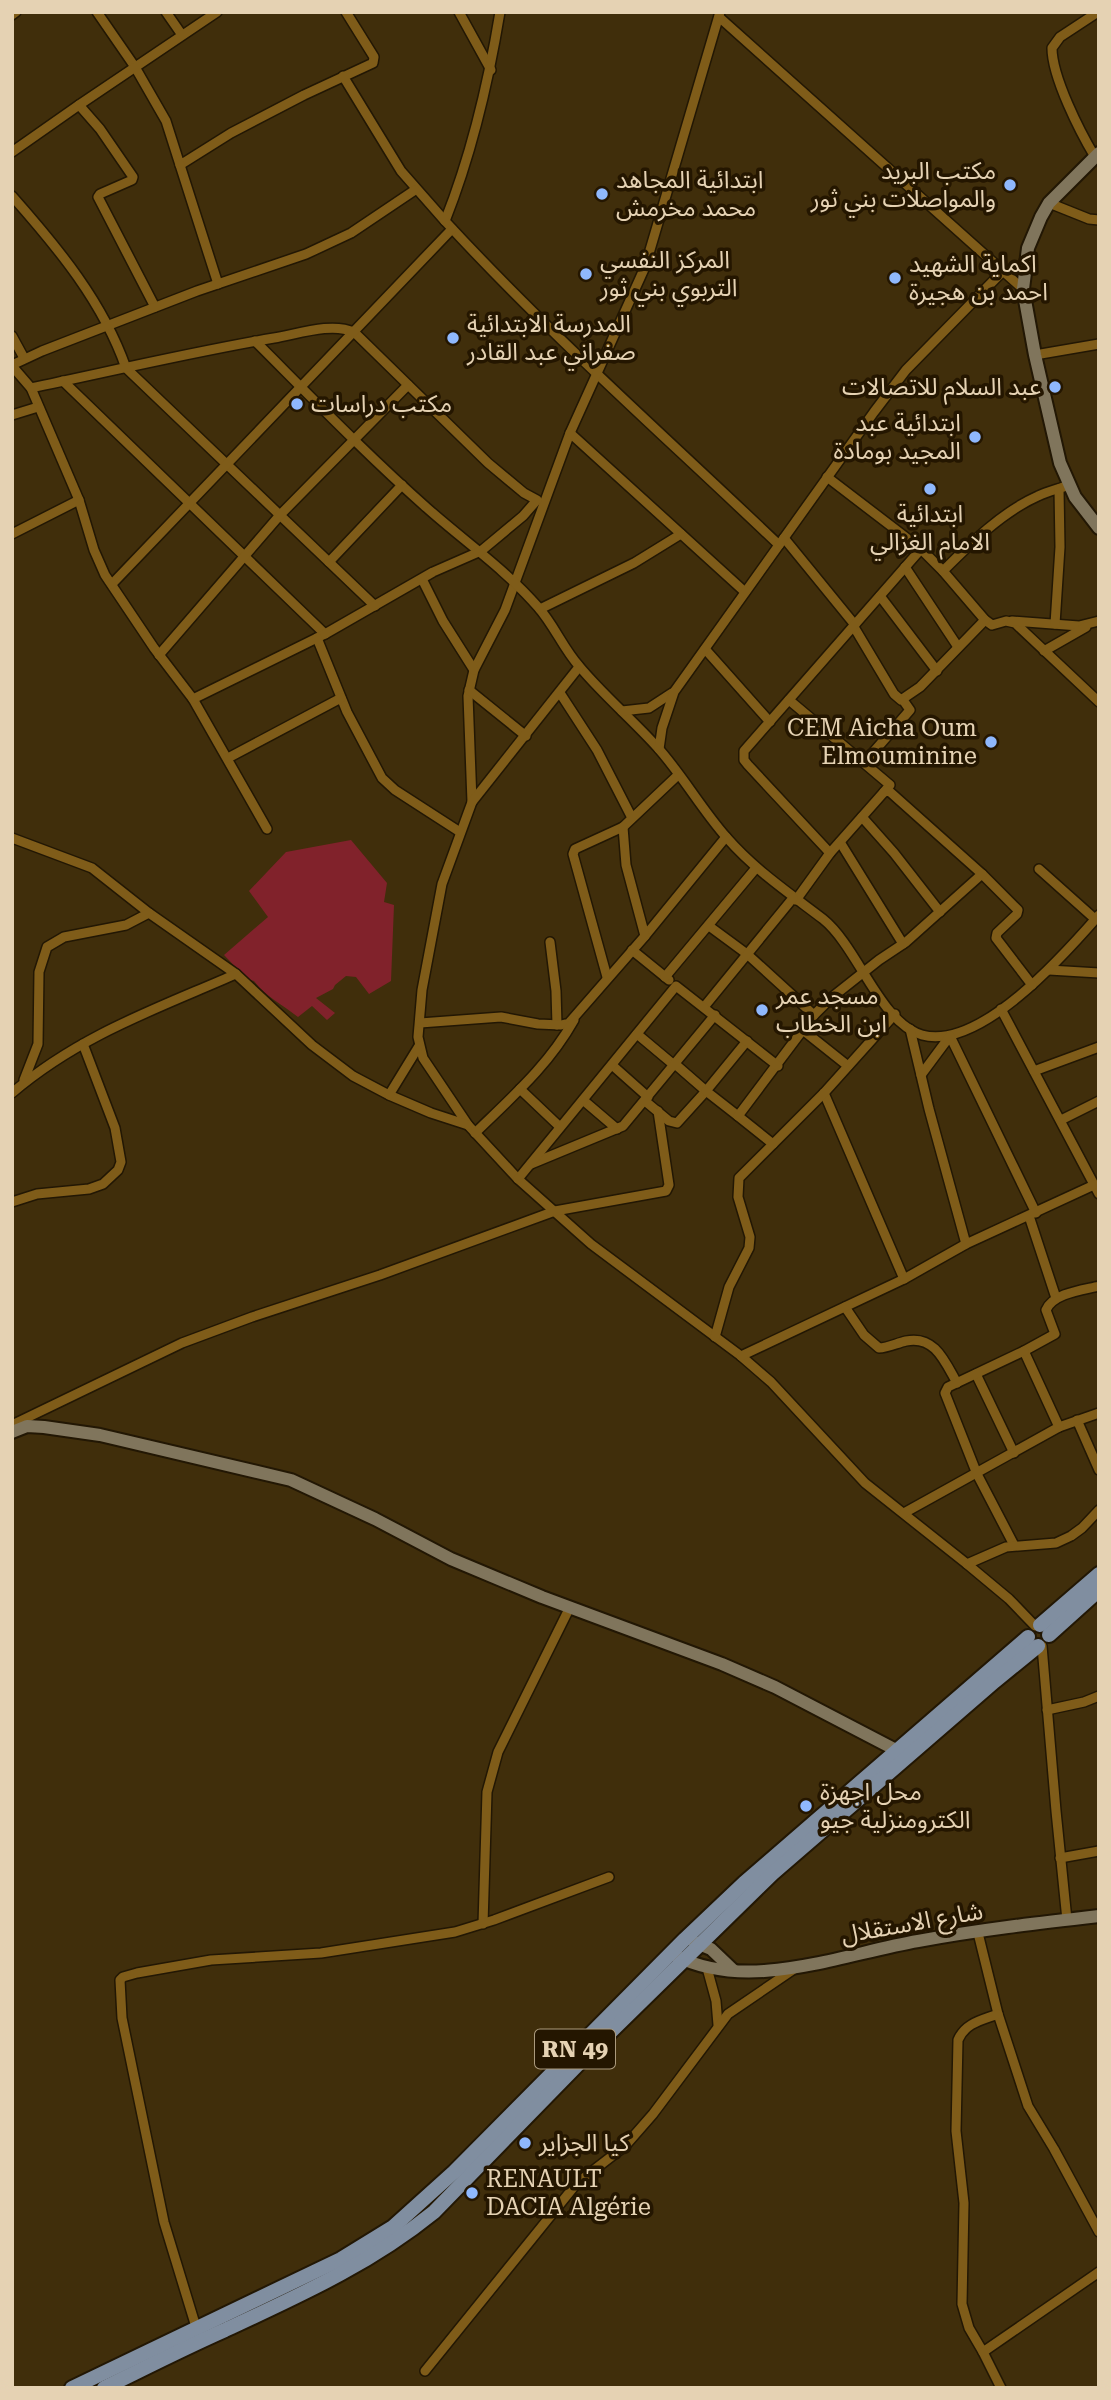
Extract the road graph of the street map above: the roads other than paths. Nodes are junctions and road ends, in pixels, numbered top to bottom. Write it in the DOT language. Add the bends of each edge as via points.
graph roads {
  1 [pos="97,12"];
  2 [pos="166,12"];
  3 [pos="217,12"];
  4 [pos="346,12"];
  5 [pos="458,12"];
  6 [pos="500,12"];
  7 [pos="1098,12"];
  8 [pos="720,15"];
  9 [pos="182,36"];
  10 [pos="135,67"];
  11 [pos="491,70"];
  12 [pos="343,76"];
  13 [pos="79,104"];
  14 [pos="12,152"];
  15 [pos="1097,155"];
  16 [pos="180,166"];
  17 [pos="415,190"];
  18 [pos="12,196"];
  19 [pos="1049,203"];
  20 [pos="1099,220"];
  21 [pos="448,225"];
  22 [pos="1003,271"];
  23 [pos="218,284"];
  24 [pos="1023,289"];
  25 [pos="155,307"];
  26 [pos="108,325"];
  27 [pos="354,332"];
  28 [pos="12,336"];
  29 [pos="255,341"];
  30 [pos="1099,344"];
  31 [pos="1035,355"];
  32 [pos="24,358"];
  33 [pos="12,365"];
  34 [pos="126,368"];
  35 [pos="597,374"];
  36 [pos="63,381"];
  37 [pos="408,385"];
  38 [pos="301,387"];
  39 [pos="31,388"];
  40 [pos="38,407"];
  41 [pos="12,415"];
  42 [pos="570,433"];
  43 [pos="355,439"];
  44 [pos="226,463"];
  45 [pos="827,477"];
  46 [pos="402,485"];
  47 [pos="1064,487"];
  48 [pos="79,500"];
  49 [pos="541,501"];
  50 [pos="189,503"];
  51 [pos="280,515"];
  52 [pos="1099,528"];
  53 [pos="12,534"];
  54 [pos="681,534"];
  55 [pos="782,541"];
  56 [pos="921,550"];
  57 [pos="481,551"];
  58 [pos="245,556"];
  59 [pos="329,562"];
  60 [pos="905,568"];
  61 [pos="943,571"];
  62 [pos="422,579"];
  63 [pos="514,582"];
  64 [pos="112,584"];
  65 [pos="745,593"];
  66 [pos="880,596"];
  67 [pos="375,606"];
  68 [pos="540,608"];
  69 [pos="985,620"];
  70 [pos="1012,621"];
  71 [pos="1095,623"];
  72 [pos="1055,624"];
  73 [pos="854,626"];
  74 [pos="321,636"];
  75 [pos="958,647"];
  76 [pos="705,649"];
  77 [pos="1044,651"];
  78 [pos="159,655"];
  79 [pos="579,667"];
  80 [pos="474,670"];
  81 [pos="937,671"];
  82 [pos="470,690"];
  83 [pos="674,692"];
  84 [pos="560,693"];
  85 [pos="341,698"];
  86 [pos="193,699"];
  87 [pos="789,700"];
  88 [pos="904,700"];
  89 [pos="1099,702"];
  90 [pos="622,711"];
  91 [pos="770,722"];
  92 [pos="526,736"];
  93 [pos="659,749"];
  94 [pos="228,758"];
  95 [pos="864,763"];
  96 [pos="678,775"];
  97 [pos="884,792"];
  98 [pos="472,802"];
  99 [pos="862,817"];
  100 [pos="632,818"];
  101 [pos="623,827"];
  102 [pos="267,829"];
  103 [pos="460,832"];
  104 [pos="726,837"];
  105 [pos="12,838"];
  106 [pos="840,842"];
  107 [pos="830,853"];
  108 [pos="757,868"];
  109 [pos="1039,869"];
  110 [pos="982,874"];
  111 [pos="794,899"];
  112 [pos="940,912"];
  113 [pos="149,913"];
  114 [pos="1097,917"];
  115 [pos="709,926"];
  116 [pos="645,936"];
  117 [pos="550,942"];
  118 [pos="903,944"];
  119 [pos="632,950"];
  120 [pos="747,954"];
  121 [pos="1049,970"];
  122 [pos="863,972"];
  123 [pos="236,974"];
  124 [pos="1098,975"];
  125 [pos="607,977"];
  126 [pos="665,977"];
  127 [pos="1032,985"];
  128 [pos="676,986"];
  129 [pos="705,1007"];
  130 [pos="1001,1009"];
  131 [pos="895,1014"];
  132 [pos="715,1015"];
  133 [pos="814,1015"];
  134 [pos="575,1018"];
  135 [pos="420,1023"];
  136 [pos="556,1025"];
  137 [pos="910,1029"];
  138 [pos="804,1031"];
  139 [pos="637,1034"];
  140 [pos="950,1036"];
  141 [pos="747,1041"];
  142 [pos="83,1044"];
  143 [pos="419,1046"];
  144 [pos="1099,1047"];
  145 [pos="612,1065"];
  146 [pos="675,1065"];
  147 [pos="778,1066"];
  148 [pos="848,1066"];
  149 [pos="1034,1071"];
  150 [pos="921,1075"];
  151 [pos="22,1084"];
  152 [pos="520,1090"];
  153 [pos="706,1091"];
  154 [pos="12,1093"];
  155 [pos="824,1093"];
  156 [pos="389,1095"];
  157 [pos="647,1099"];
  158 [pos="583,1100"];
  159 [pos="1099,1101"];
  160 [pos="657,1111"];
  161 [pos="738,1116"];
  162 [pos="1061,1120"];
  163 [pos="468,1125"];
  164 [pos="560,1127"];
  165 [pos="617,1129"];
  166 [pos="475,1133"];
  167 [pos="772,1144"];
  168 [pos="530,1164"];
  169 [pos="518,1179"];
  170 [pos="1094,1185"];
  171 [pos="1099,1195"];
  172 [pos="12,1202"];
  173 [pos="555,1211"];
  174 [pos="1032,1215"];
  175 [pos="966,1244"];
  176 [pos="904,1279"];
  177 [pos="1099,1286"];
  178 [pos="1056,1298"];
  179 [pos="845,1307"];
  180 [pos="715,1337"];
  181 [pos="1024,1351"];
  182 [pos="741,1356"];
  183 [pos="976,1374"];
  184 [pos="957,1384"];
  185 [pos="1099,1413"];
  186 [pos="1077,1420"];
  187 [pos="13,1426"];
  188 [pos="1059,1427"];
  189 [pos="1014,1453"];
  190 [pos="1099,1470"];
  191 [pos="976,1474"];
  192 [pos="1099,1510"];
  193 [pos="904,1513"];
  194 [pos="1014,1545"];
  195 [pos="967,1564"];
  196 [pos="1099,1574"];
  197 [pos="1099,1590"];
  198 [pos="570,1607"];
  199 [pos="1039,1636"];
  200 [pos="1099,1696"];
  201 [pos="1047,1710"];
  202 [pos="896,1750"];
  203 [pos="1099,1851"];
  204 [pos="1060,1858"];
  205 [pos="610,1877"];
  206 [pos="1099,1916"];
  207 [pos="1068,1920"];
  208 [pos="483,1924"];
  209 [pos="978,1933"];
  210 [pos="685,1939"];
  211 [pos="702,1944"];
  212 [pos="679,1957"];
  213 [pos="707,1968"];
  214 [pos="796,1968"];
  215 [pos="733,1970"];
  216 [pos="998,2014"];
  217 [pos="718,2025"];
  218 [pos="1098,2228"];
  219 [pos="1099,2272"];
  220 [pos="196,2327"];
  221 [pos="983,2352"];
  222 [pos="425,2371"];
  223 [pos="72,2388"];
  224 [pos="104,2388"];
  225 [pos="1001,2388"];
  1 -- 10 [label="street"];
  2 -- 9 [label="street"];
  3 -- 9 [label="street"];
  4 -- 12 [label="street" via="375,59"];
  5 -- 11 [label="street"];
  6 -- 11 [label="street"];
  7 -- 15 [label="street" via="1060,37 1052,48 1074,118"];
  8 -- 22 [label="street"];
  8 -- 35 [label="street" via="645,267"];
  9 -- 10 [label="street"];
  10 -- 13 [label="street"];
  10 -- 16 [label="street" via="166,121"];
  11 -- 21 [label="street"];
  12 -- 16 [label="street" via="231,132"];
  12 -- 17 [label="street"];
  13 -- 14 [label="street"];
  13 -- 25 [label="street" via="133,177 98,197"];
  15 -- 19 [label="street"];
  16 -- 23 [label="street"];
  17 -- 21 [label="street"];
  17 -- 23 [label="street" via="326,245"];
  18 -- 26 [label="street" via="50,239"];
  19 -- 20 [label="street"];
  19 -- 24 [label="street" via="1028,248"];
  21 -- 27 [label="street"];
  21 -- 35 [label="street"];
  22 -- 24 [label="street"];
  22 -- 45 [label="street" via="896,382"];
  23 -- 25 [label="street"];
  24 -- 31 [label="street"];
  25 -- 26 [label="street"];
  26 -- 32 [label="street"];
  26 -- 34 [label="street"];
  27 -- 29 [label="street" via="325,329"];
  27 -- 37 [label="street"];
  27 -- 38 [label="street"];
  28 -- 32 [label="street"];
  29 -- 34 [label="street"];
  29 -- 38 [label="street"];
  30 -- 31 [label="street"];
  31 -- 47 [label="street"];
  32 -- 33 [label="street"];
  33 -- 39 [label="street"];
  34 -- 36 [label="street"];
  34 -- 44 [label="street"];
  35 -- 42 [label="street"];
  35 -- 55 [label="street"];
  36 -- 39 [label="street"];
  36 -- 50 [label="street"];
  37 -- 43 [label="street"];
  37 -- 49 [label="street" via="498,472"];
  38 -- 43 [label="street"];
  38 -- 44 [label="street"];
  39 -- 40 [label="street"];
  40 -- 41 [label="street"];
  40 -- 48 [label="street"];
  42 -- 49 [label="street"];
  42 -- 54 [label="street"];
  43 -- 46 [label="street"];
  43 -- 51 [label="street"];
  44 -- 50 [label="street"];
  44 -- 51 [label="street"];
  45 -- 55 [label="street"];
  45 -- 56 [label="street"];
  46 -- 57 [label="street"];
  46 -- 59 [label="street"];
  47 -- 52 [label="street"];
  47 -- 61 [label="street" via="1008,514"];
  47 -- 72 [label="street"];
  48 -- 53 [label="street"];
  48 -- 64 [label="street" via="94,550"];
  49 -- 57 [label="street"];
  49 -- 63 [label="street"];
  50 -- 58 [label="street"];
  50 -- 64 [label="street"];
  51 -- 58 [label="street"];
  51 -- 59 [label="street"];
  54 -- 65 [label="street"];
  54 -- 68 [label="street" via="634,563"];
  55 -- 65 [label="street"];
  55 -- 73 [label="street"];
  56 -- 60 [label="street"];
  56 -- 61 [label="street"];
  57 -- 62 [label="street"];
  57 -- 63 [label="street"];
  58 -- 74 [label="street"];
  58 -- 78 [label="street"];
  59 -- 67 [label="street"];
  60 -- 66 [label="street"];
  60 -- 75 [label="street"];
  61 -- 69 [label="street"];
  62 -- 67 [label="street"];
  62 -- 80 [label="street"];
  63 -- 68 [label="street"];
  63 -- 80 [label="street"];
  64 -- 78 [label="street"];
  65 -- 76 [label="street"];
  66 -- 73 [label="street"];
  66 -- 81 [label="street"];
  67 -- 74 [label="street"];
  68 -- 79 [label="street"];
  69 -- 70 [label="street" via="996,625"];
  69 -- 75 [label="street"];
  70 -- 72 [label="street"];
  70 -- 77 [label="street"];
  71 -- 72 [label="street"];
  71 -- 77 [label="street"];
  73 -- 87 [label="street"];
  73 -- 88 [label="street" via="894,694"];
  74 -- 85 [label="street"];
  74 -- 86 [label="street"];
  75 -- 81 [label="street"];
  76 -- 83 [label="street"];
  76 -- 91 [label="street"];
  77 -- 89 [label="street"];
  78 -- 86 [label="street"];
  79 -- 84 [label="street"];
  79 -- 90 [label="street"];
  80 -- 82 [label="street"];
  81 -- 88 [label="street"];
  82 -- 92 [label="street"];
  82 -- 98 [label="street"];
  83 -- 90 [label="street" via="649,708"];
  83 -- 93 [label="street"];
  84 -- 92 [label="street"];
  84 -- 100 [label="street" via="597,750"];
  85 -- 94 [label="street"];
  85 -- 103 [label="street" via="382,778"];
  86 -- 94 [label="street"];
  87 -- 91 [label="street"];
  87 -- 95 [label="street"];
  88 -- 95 [label="street" via="911,710"];
  90 -- 93 [label="street"];
  91 -- 107 [label="street" via="744,751 744,760"];
  92 -- 98 [label="street"];
  93 -- 96 [label="street"];
  94 -- 102 [label="street"];
  95 -- 97 [label="street" via="890,785"];
  96 -- 100 [label="street"];
  96 -- 104 [label="street"];
  97 -- 99 [label="street"];
  97 -- 110 [label="street" via="901,800"];
  98 -- 103 [label="street"];
  99 -- 106 [label="street"];
  99 -- 112 [label="street"];
  100 -- 101 [label="street"];
  101 -- 116 [label="street" via="626,865"];
  101 -- 125 [label="street" via="573,854"];
  103 -- 135 [label="street" via="442,884"];
  104 -- 108 [label="street"];
  104 -- 116 [label="street"];
  105 -- 113 [label="street" via="92,868"];
  106 -- 107 [label="street"];
  106 -- 118 [label="street"];
  107 -- 111 [label="street"];
  108 -- 111 [label="street"];
  108 -- 115 [label="street"];
  109 -- 114 [label="street"];
  110 -- 112 [label="street"];
  110 -- 127 [label="street" via="1018,912 996,939"];
  111 -- 120 [label="street"];
  111 -- 122 [label="street" via="838,933"];
  112 -- 118 [label="street"];
  113 -- 123 [label="street"];
  113 -- 151 [label="street" via="126,926 65,937 47,947 39,972 38,1044"];
  114 -- 121 [label="street"];
  115 -- 120 [label="street"];
  115 -- 126 [label="street"];
  116 -- 119 [label="street"];
  117 -- 136 [label="street"];
  118 -- 122 [label="street"];
  119 -- 125 [label="street"];
  119 -- 126 [label="street"];
  120 -- 129 [label="street"];
  120 -- 133 [label="street"];
  121 -- 124 [label="street"];
  121 -- 127 [label="street"];
  122 -- 131 [label="street"];
  122 -- 133 [label="street"];
  123 -- 142 [label="street" via="165,1002"];
  123 -- 156 [label="street" via="338,1066"];
  125 -- 134 [label="street"];
  126 -- 128 [label="street"];
  127 -- 130 [label="street"];
  128 -- 129 [label="street"];
  128 -- 139 [label="street"];
  129 -- 132 [label="street"];
  130 -- 140 [label="street"];
  130 -- 149 [label="street"];
  131 -- 137 [label="street"];
  131 -- 148 [label="street"];
  132 -- 141 [label="street"];
  132 -- 146 [label="street"];
  133 -- 138 [label="street"];
  134 -- 136 [label="street"];
  134 -- 152 [label="street" via="553,1054"];
  135 -- 136 [label="street" via="501,1017"];
  135 -- 143 [label="street"];
  137 -- 140 [label="street" via="923,1035"];
  137 -- 150 [label="street"];
  138 -- 147 [label="street"];
  138 -- 148 [label="street"];
  139 -- 145 [label="street"];
  139 -- 146 [label="street"];
  140 -- 150 [label="street"];
  140 -- 174 [label="street"];
  141 -- 147 [label="street"];
  141 -- 153 [label="street"];
  142 -- 151 [label="street"];
  142 -- 172 [label="street" via="115,1128 121,1162 118,1170 89,1189 37,1194"];
  143 -- 156 [label="street"];
  143 -- 163 [label="street"];
  144 -- 149 [label="street"];
  145 -- 157 [label="street"];
  145 -- 158 [label="street"];
  146 -- 153 [label="street"];
  146 -- 157 [label="street"];
  147 -- 161 [label="street"];
  148 -- 155 [label="street"];
  149 -- 162 [label="street"];
  150 -- 175 [label="street"];
  151 -- 154 [label="street"];
  152 -- 164 [label="street"];
  152 -- 166 [label="street"];
  153 -- 160 [label="street" via="677,1123"];
  153 -- 161 [label="street"];
  155 -- 167 [label="street"];
  155 -- 176 [label="street"];
  156 -- 163 [label="street"];
  157 -- 160 [label="street"];
  157 -- 165 [label="street"];
  158 -- 164 [label="street"];
  158 -- 165 [label="street"];
  159 -- 162 [label="street"];
  160 -- 173 [label="street" via="668,1189"];
  161 -- 167 [label="street"];
  162 -- 170 [label="street"];
  163 -- 166 [label="street"];
  164 -- 168 [label="street"];
  165 -- 168 [label="street"];
  166 -- 169 [label="street"];
  167 -- 180 [label="street" via="739,1178 738,1197 750,1248 729,1287"];
  168 -- 169 [label="street"];
  169 -- 173 [label="street"];
  170 -- 171 [label="street"];
  170 -- 174 [label="street"];
  173 -- 180 [label="street" via="591,1244"];
  173 -- 187 [label="street" via="201,1335"];
  174 -- 175 [label="street"];
  174 -- 178 [label="street"];
  175 -- 176 [label="street"];
  176 -- 179 [label="street"];
  177 -- 178 [label="street"];
  178 -- 181 [label="street" via="1046,1307 1053,1336"];
  179 -- 182 [label="street"];
  179 -- 184 [label="street" via="879,1348 926,1341"];
  180 -- 182 [label="street"];
  181 -- 183 [label="street"];
  181 -- 188 [label="street"];
  182 -- 193 [label="street" via="790,1401 865,1483"];
  183 -- 184 [label="street"];
  183 -- 189 [label="street"];
  184 -- 191 [label="street" via="945,1393"];
  185 -- 186 [label="street"];
  186 -- 188 [label="street"];
  186 -- 190 [label="street"];
  187 -- 198 [label="street" via="124,1440 291,1480 451,1559"];
  188 -- 189 [label="street"];
  189 -- 191 [label="street"];
  191 -- 193 [label="street"];
  191 -- 194 [label="street"];
  192 -- 194 [label="street" via="1071,1536 1056,1543"];
  193 -- 195 [label="street"];
  194 -- 195 [label="street"];
  195 -- 199 [label="street" via="1009,1599"];
  196 -- 199 [label="main road, RN 49"];
  197 -- 199 [label="main road, RN 49"];
  198 -- 202 [label="street" via="732,1669"];
  198 -- 208 [label="street" via="489,1778"];
  199 -- 201 [label="street"];
  199 -- 202 [label="main road, RN 49"];
  199 -- 211 [label="main road, RN 49" via="804,1845"];
  200 -- 201 [label="street"];
  201 -- 204 [label="street"];
  202 -- 210 [label="main road, RN 49"];
  203 -- 204 [label="street"];
  204 -- 207 [label="street"];
  205 -- 208 [label="street"];
  206 -- 207 [label="street, شارع الاستقلال"];
  207 -- 209 [label="street, شارع الاستقلال"];
  208 -- 220 [label="street" via="321,1952 211,1960 120,1980 122,2018 164,2222"];
  209 -- 214 [label="street, شارع الاستقلال" via="881,1947"];
  209 -- 216 [label="street"];
  210 -- 211 [label="street"];
  210 -- 212 [label="main road, RN 49"];
  211 -- 212 [label="main road, RN 49"];
  211 -- 215 [label="street"];
  212 -- 213 [label="street, شارع الاستقلال"];
  212 -- 220 [label="main road, RN 49" via="393,2227 341,2259"];
  212 -- 224 [label="main road, RN 49" via="434,2212 396,2242 312,2290"];
  213 -- 215 [label="street, شارع الاستقلال"];
  213 -- 217 [label="street"];
  214 -- 215 [label="street, شارع الاستقلال"];
  214 -- 217 [label="street" via="743,2002"];
  216 -- 218 [label="street" via="1028,2106"];
  216 -- 221 [label="street" via="965,2028 957,2054 956,2131 964,2203 962,2304"];
  217 -- 222 [label="street" via="653,2114 625,2146 577,2183"];
  219 -- 221 [label="street"];
  220 -- 223 [label="main road, RN 49"];
  221 -- 225 [label="street"];
}
